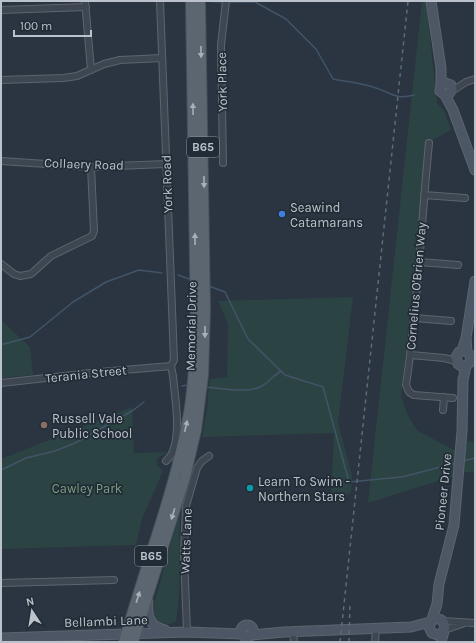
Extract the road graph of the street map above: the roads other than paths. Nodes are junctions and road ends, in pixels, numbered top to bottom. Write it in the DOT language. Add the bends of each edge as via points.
graph roads {
  1 [pos="160,1"];
  2 [pos="191,1"];
  3 [pos="200,1"];
  4 [pos="226,1"];
  5 [pos="431,1"];
  6 [pos="86,4"];
  7 [pos="1,10"];
  8 [pos="196,13"];
  9 [pos="162,58"];
  10 [pos="91,70"];
  11 [pos="1,80"];
  12 [pos="475,80"];
  13 [pos="448,88"];
  14 [pos="430,143"];
  15 [pos="1,161"];
  16 [pos="223,163"];
  17 [pos="166,164"];
  18 [pos="91,167"];
  19 [pos="475,170"];
  20 [pos="424,195"];
  21 [pos="465,198"];
  22 [pos="419,262"];
  23 [pos="1,264"];
  24 [pos="458,265"];
  25 [pos="475,281"];
  26 [pos="415,318"];
  27 [pos="451,321"];
  28 [pos="410,355"];
  29 [pos="466,359"];
  30 [pos="171,366"];
  31 [pos="1,383"];
  32 [pos="196,394"];
  33 [pos="444,397"];
  34 [pos="453,398"];
  35 [pos="443,410"];
  36 [pos="209,456"];
  37 [pos="166,461"];
  38 [pos="114,580"];
  39 [pos="1,583"];
  40 [pos="151,584"];
  41 [pos="437,604"];
  42 [pos="431,621"];
  43 [pos="468,623"];
  44 [pos="475,623"];
  45 [pos="443,626"];
  46 [pos="411,627"];
  47 [pos="376,628"];
  48 [pos="267,630"];
  49 [pos="323,630"];
  50 [pos="175,632"];
  51 [pos="186,632"];
  52 [pos="288,632"];
  53 [pos="85,635"];
  54 [pos="247,635"];
  55 [pos="433,636"];
  56 [pos="1,638"];
  57 [pos="130,638"];
  58 [pos="107,642"];
  59 [pos="294,642"];
  60 [pos="374,642"];
  61 [pos="441,642"];
  1 -- 9 [label="street, York Road"];
  2 -- 8 [label="main road, Memorial Drive / B65"];
  3 -- 8 [label="main road, Memorial Drive / B65"];
  4 -- 16 [label="street, York Place" via="221,45"];
  5 -- 13 [label="main road" via="441,68"];
  6 -- 7 [label="street"];
  6 -- 10 [label="street"];
  8 -- 32 [label="main road, Memorial Drive / B65" via="200,292 205,337"];
  9 -- 10 [label="street" via="120,60"];
  9 -- 17 [label="street, York Road"];
  10 -- 11 [label="street" via="77,76 62,78"];
  12 -- 13 [label="street"];
  13 -- 19 [label="main road" via="453,110"];
  14 -- 20 [label="street, Cornelius O'Brien Way"];
  15 -- 18 [label="street, Collaery Road"];
  17 -- 18 [label="street, Collaery Road"];
  17 -- 30 [label="street, York Road" via="174,360"];
  18 -- 23 [label="street" via="94,231 92,236 51,256 31,274 20,276"];
  20 -- 21 [label="street"];
  20 -- 22 [label="street, Cornelius O'Brien Way"];
  22 -- 24 [label="street"];
  22 -- 26 [label="street, Cornelius O'Brien Way"];
  25 -- 29 [label="main road, Pioneer Drive" via="466,338"];
  26 -- 27 [label="street"];
  26 -- 28 [label="street, Cornelius O'Brien Way"];
  28 -- 29 [label="street"];
  28 -- 33 [label="street, Cornelius O'Brien Way" via="406,385 409,392 414,395"];
  29 -- 41 [label="main road, Pioneer Drive" via="454,525 439,584"];
  30 -- 31 [label="street, Terania Street"];
  30 -- 37 [label="street, York Road" via="174,376 176,438 174,450"];
  32 -- 40 [label="main road, Memorial Drive / B65, one-way" via="196,430 185,477"];
  57 -- 32 [label="main road, Memorial Drive / B65, one-way"];
  33 -- 34 [label="street, Cornelius O'Brien Way"];
  33 -- 35 [label="street"];
  36 -- 51 [label="street, Watts Lane" via="197,468 186,506"];
  38 -- 39 [label="street"];
  40 -- 50 [label="main road" via="148,618 157,628"];
  40 -- 57 [label="main road, Memorial Drive / B65"];
  41 -- 42 [label="main road, Pioneer Drive"];
  41 -- 45 [label="main road, Pioneer Drive"];
  42 -- 45 [label="main road" via="437,618"];
  42 -- 46 [label="main road"];
  42 -- 55 [label="main road" via="429,627"];
  43 -- 44 [label="street"];
  43 -- 45 [label="street"];
  43 -- 45 [label="street"];
  45 -- 55 [label="main road" via="438,635"];
  45 -- 61 [label="main road"];
  46 -- 47 [label="main road"];
  46 -- 55 [label="main road"];
  47 -- 49 [label="main road"];
  47 -- 60 [label="street"];
  48 -- 49 [label="street" via="303,627"];
  48 -- 52 [label="main road"];
  48 -- 54 [label="main road"];
  49 -- 52 [label="main road"];
  50 -- 51 [label="main road, Bellambi Lane"];
  50 -- 57 [label="main road, Bellambi Lane"];
  51 -- 54 [label="main road, Bellambi Lane" via="230,630"];
  52 -- 54 [label="main road, Bellambi Lane"];
  52 -- 59 [label="street"];
  53 -- 56 [label="main road, Bellambi Lane"];
  53 -- 57 [label="main road, Bellambi Lane"];
  53 -- 58 [label="main road"];
}
